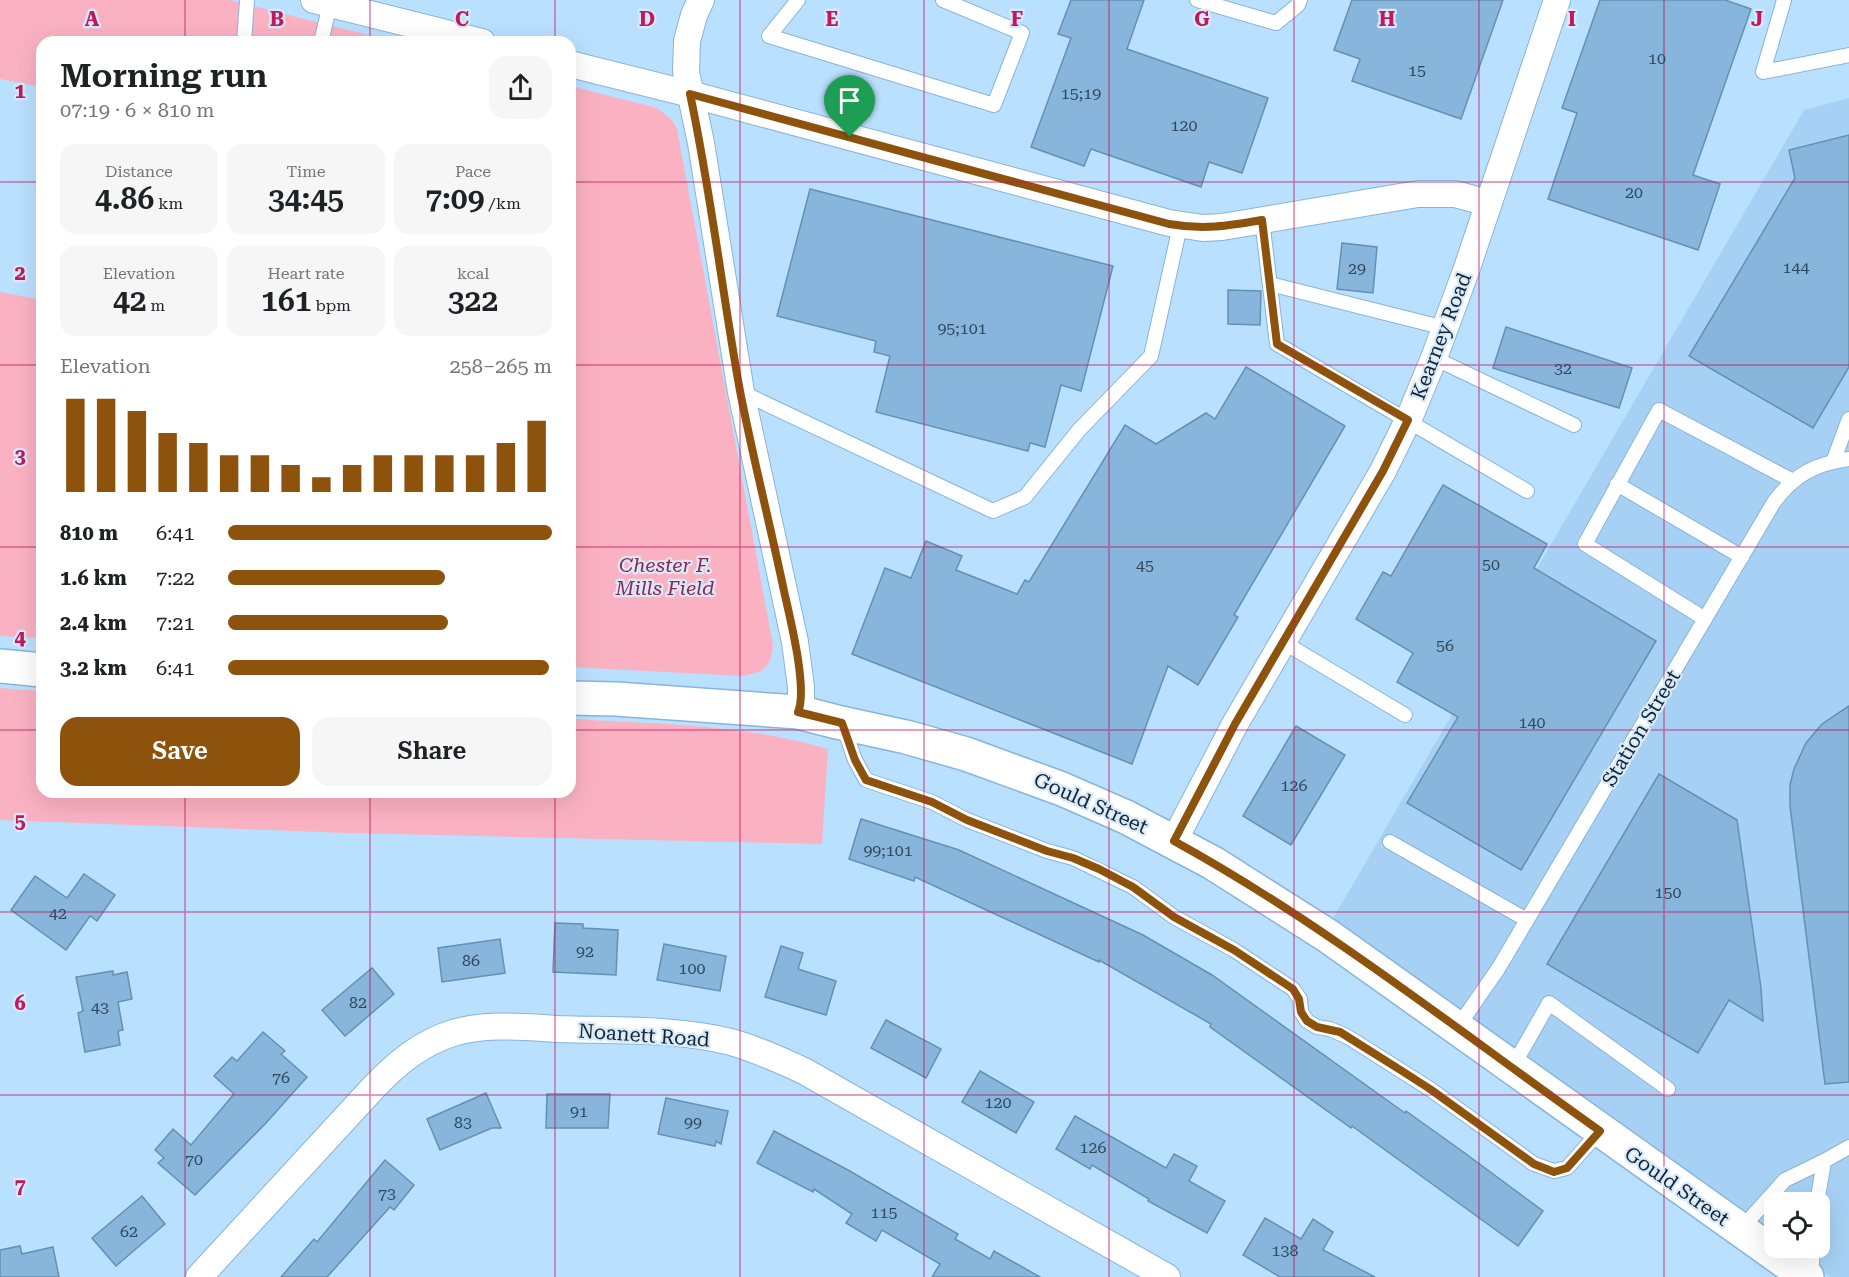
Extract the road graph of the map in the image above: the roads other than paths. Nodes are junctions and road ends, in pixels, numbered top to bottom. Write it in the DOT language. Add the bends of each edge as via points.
graph roads {
  1 [pos="247,0"];
  2 [pos="798,0"];
  3 [pos="943,0"];
  4 [pos="1197,0"];
  5 [pos="1300,0"];
  6 [pos="1557,0"];
  7 [pos="1784,0"];
  8 [pos="698,1"];
  9 [pos="322,2"];
  10 [pos="244,36"];
  11 [pos="321,36"];
  12 [pos="458,36"];
  13 [pos="1849,55"];
  14 [pos="576,66"];
  15 [pos="690,94"];
  16 [pos="1488,203"];
  17 [pos="1262,220"];
  18 [pos="1180,226"];
  19 [pos="1270,284"];
  20 [pos="1445,328"];
  21 [pos="1434,358"];
  22 [pos="741,392"];
  23 [pos="1849,419"];
  24 [pos="1408,420"];
  25 [pos="1574,425"];
  26 [pos="1849,459"];
  27 [pos="1833,462"];
  28 [pos="1793,481"];
  29 [pos="1617,484"];
  30 [pos="1527,491"];
  31 [pos="1742,557"];
  32 [pos="1705,619"];
  33 [pos="1282,642"];
  34 [pos="0,666"];
  35 [pos="36,669"];
  36 [pos="576,698"];
  37 [pos="798,712"];
  38 [pos="1405,715"];
  39 [pos="842,723"];
  40 [pos="1174,841"];
  41 [pos="1390,842"];
  42 [pos="1527,920"];
  43 [pos="1457,1028"];
  44 [pos="1512,1068"];
  45 [pos="1668,1089"];
  46 [pos="1600,1131"];
  47 [pos="1849,1147"];
  48 [pos="1824,1161"];
  49 [pos="1819,1192"];
  50 [pos="1740,1230"];
  51 [pos="1802,1269"];
  52 [pos="199,1277"];
  53 [pos="1167,1277"];
  1 -- 10 [label="lane"];
  2 -- 3 [label="lane" via="769,36 994,105 1022,33"];
  4 -- 5 [label="lane" via="1276,23"];
  6 -- 16 [label="street, Kearney Road"];
  7 -- 13 [label="lane" via="1763,72"];
  8 -- 15 [label="street" via="687,41"];
  9 -- 11 [label="lane"];
  9 -- 12 [label="street"];
  14 -- 15 [label="street"];
  15 -- 18 [label="street"];
  15 -- 22 [label="street"];
  16 -- 17 [label="street" via="1455,194 1418,194"];
  16 -- 20 [label="street, Kearney Road"];
  17 -- 18 [label="street" via="1222,227"];
  17 -- 19 [label="lane"];
  18 -- 22 [label="lane" via="1151,356 1079,430 1025,497 993,511"];
  19 -- 20 [label="lane"];
  19 -- 24 [label="lane" via="1277,344"];
  20 -- 21 [label="street, Kearney Road"];
  21 -- 24 [label="street, Kearney Road"];
  21 -- 25 [label="lane"];
  22 -- 37 [label="street" via="795,642 801,687"];
  23 -- 27 [label="lane"];
  24 -- 30 [label="lane"];
  24 -- 33 [label="street, Kearney Road"];
  26 -- 27 [label="lane, Station Street"];
  27 -- 28 [label="lane, Station Street"];
  28 -- 29 [label="lane" via="1659,410"];
  28 -- 31 [label="lane, Station Street" via="1774,502"];
  29 -- 31 [label="lane"];
  29 -- 32 [label="lane" via="1585,544"];
  31 -- 32 [label="lane, Station Street"];
  32 -- 42 [label="lane, Station Street"];
  33 -- 38 [label="lane"];
  33 -- 40 [label="street, Kearney Road"];
  34 -- 35 [label="main road"];
  36 -- 37 [label="main road, Gould Street"];
  37 -- 39 [label="main road, Gould Street"];
  39 -- 40 [label="main road, Gould Street" via="937,745 998,765 1083,798"];
  39 -- 46 [label="lane" via="866,780 1073,858 1133,887 1174,917 1293,989 1307,1021 1340,1032 1534,1164 1554,1172 1567,1168"];
  40 -- 43 [label="main road, Gould Street" via="1328,936"];
  41 -- 42 [label="lane"];
  42 -- 43 [label="lane, Station Street"];
  43 -- 44 [label="main road, Gould Street"];
  44 -- 45 [label="lane" via="1549,1003"];
  44 -- 46 [label="main road, Gould Street"];
  46 -- 50 [label="main road, Gould Street"];
  47 -- 48 [label="lane"];
  48 -- 49 [label="lane"];
  48 -- 50 [label="lane" via="1785,1180"];
  50 -- 51 [label="main road, Gould Street"];
  52 -- 53 [label="street, Noanett Road" via="404,1059 453,1033 506,1027 687,1034 768,1054"];
}
